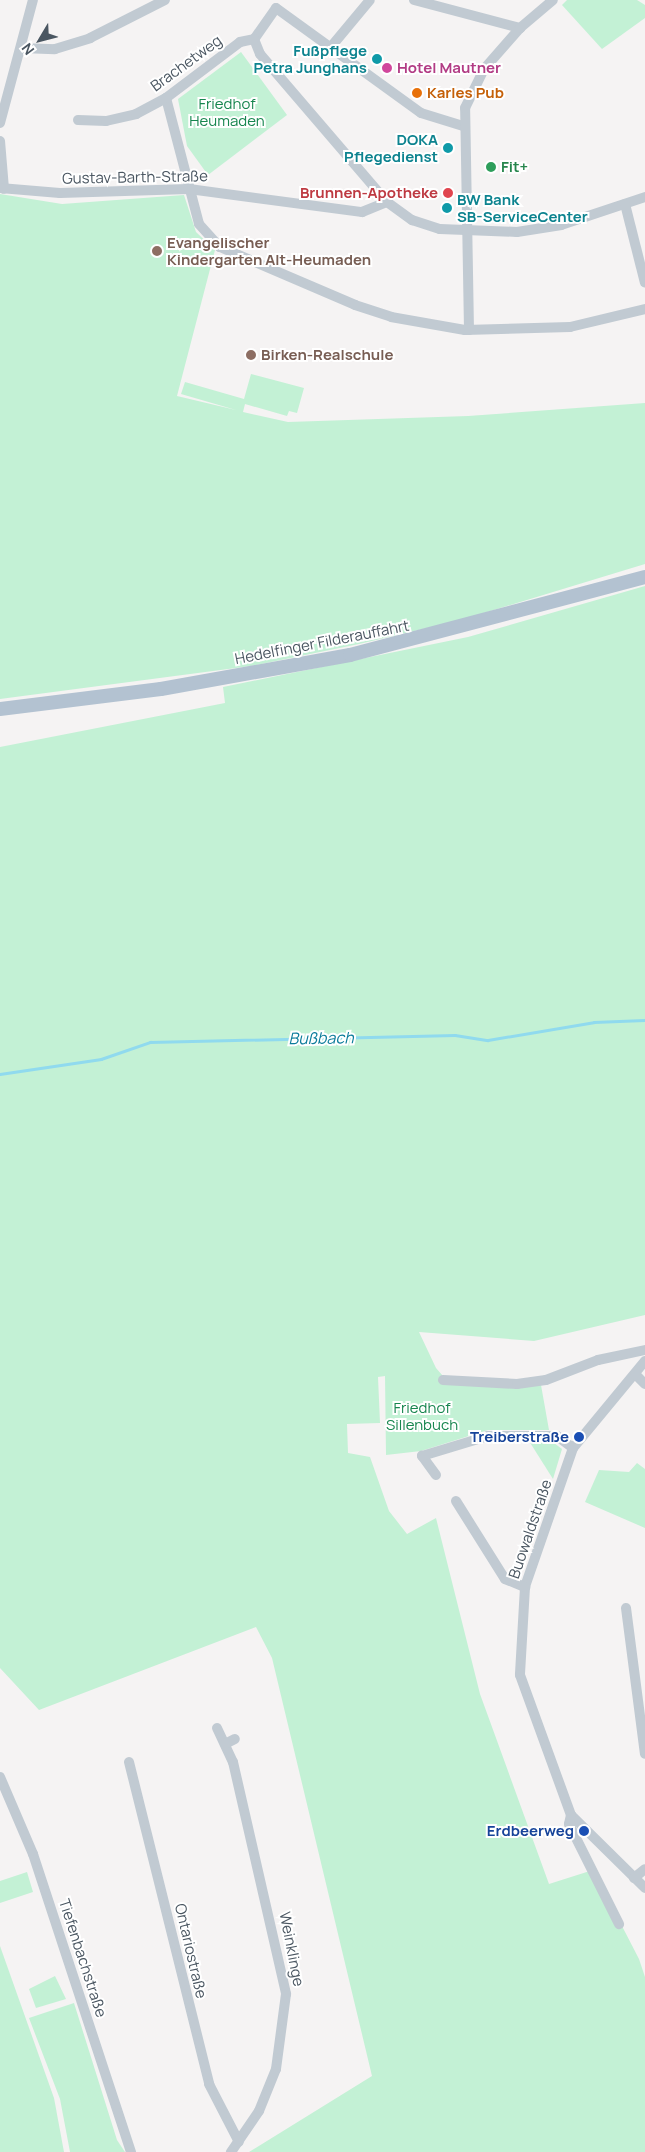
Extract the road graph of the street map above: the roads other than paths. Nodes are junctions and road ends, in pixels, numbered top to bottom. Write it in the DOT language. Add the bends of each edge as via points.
graph roads {
  1 [pos="33,0"];
  2 [pos="165,0"];
  3 [pos="370,0"];
  4 [pos="414,0"];
  5 [pos="552,0"];
  6 [pos="274,4"];
  7 [pos="520,28"];
  8 [pos="254,39"];
  9 [pos="21,48"];
  10 [pos="330,48"];
  11 [pos="166,98"];
  12 [pos="78,120"];
  13 [pos="0,123"];
  14 [pos="464,126"];
  15 [pos="0,142"];
  16 [pos="189,188"];
  17 [pos="2,189"];
  18 [pos="645,197"];
  19 [pos="387,202"];
  20 [pos="625,204"];
  21 [pos="465,232"];
  22 [pos="645,283"];
  23 [pos="645,309"];
  24 [pos="469,330"];
  25 [pos="645,577"];
  26 [pos="0,709"];
  27 [pos="645,1350"];
  28 [pos="645,1361"];
  29 [pos="635,1374"];
  30 [pos="443,1380"];
  31 [pos="645,1384"];
  32 [pos="573,1448"];
  33 [pos="436,1475"];
  34 [pos="456,1501"];
  35 [pos="525,1587"];
  36 [pos="626,1608"];
  37 [pos="217,1728"];
  38 [pos="235,1739"];
  39 [pos="225,1744"];
  40 [pos="645,1754"];
  41 [pos="130,1762"];
  42 [pos="0,1777"];
  43 [pos="571,1815"];
  44 [pos="645,1869"];
  45 [pos="634,1878"];
  46 [pos="645,1888"];
  47 [pos="619,1924"];
  48 [pos="239,2142"];
  49 [pos="131,2152"];
  50 [pos="231,2152"];
  1 -- 9 [label="street"];
  2 -- 9 [label="street" via="90,38 55,49"];
  3 -- 10 [label="street"];
  4 -- 7 [label="street"];
  5 -- 7 [label="street"];
  6 -- 8 [label="street"];
  6 -- 10 [label="street"];
  7 -- 14 [label="street" via="472,88"];
  8 -- 11 [label="street, Brachetweg" via="240,42"];
  8 -- 19 [label="street" via="296,97"];
  9 -- 13 [label="street"];
  10 -- 14 [label="street" via="421,113"];
  11 -- 12 [label="street, Brachetweg" via="121,118"];
  11 -- 16 [label="street"];
  14 -- 21 [label="street"];
  15 -- 17 [label="street"];
  16 -- 17 [label="street, Gustav-Barth-Straße" via="60,193"];
  16 -- 19 [label="street, Gustav-Barth-Straße" via="362,212"];
  16 -- 24 [label="street" via="199,224 220,247 355,305 391,317"];
  18 -- 20 [label="street"];
  19 -- 21 [label="street" via="425,226"];
  20 -- 21 [label="street" via="544,229"];
  20 -- 22 [label="street"];
  21 -- 24 [label="street"];
  23 -- 24 [label="street" via="570,327"];
  25 -- 26 [label="main road, Hedelfinger Filderauffahrt" via="350,655 161,689"];
  27 -- 30 [label="street" via="598,1360 546,1380 517,1384"];
  28 -- 29 [label="street, Buowaldstraße"];
  29 -- 31 [label="street"];
  29 -- 32 [label="street, Buowaldstraße"];
  32 -- 33 [label="street" via="557,1436 488,1436 422,1456"];
  32 -- 35 [label="street, Buowaldstraße"];
  34 -- 35 [label="street" via="506,1579"];
  35 -- 43 [label="street, Buowaldstraße" via="520,1675"];
  36 -- 40 [label="street"];
  37 -- 39 [label="street, Weinklinge"];
  38 -- 39 [label="street"];
  39 -- 48 [label="street, Weinklinge" via="233,1762 286,1994 276,2069 258,2112"];
  41 -- 48 [label="street, Ontariostraße" via="210,2084"];
  42 -- 49 [label="street, Tiefenbachstraße" via="33,1854"];
  43 -- 45 [label="street, Buowaldstraße"];
  43 -- 47 [label="street, Buowaldstraße" via="569,1824"];
  44 -- 45 [label="street"];
  45 -- 46 [label="street, Buowaldstraße"];
  48 -- 50 [label="street, Weinklinge"];
}
